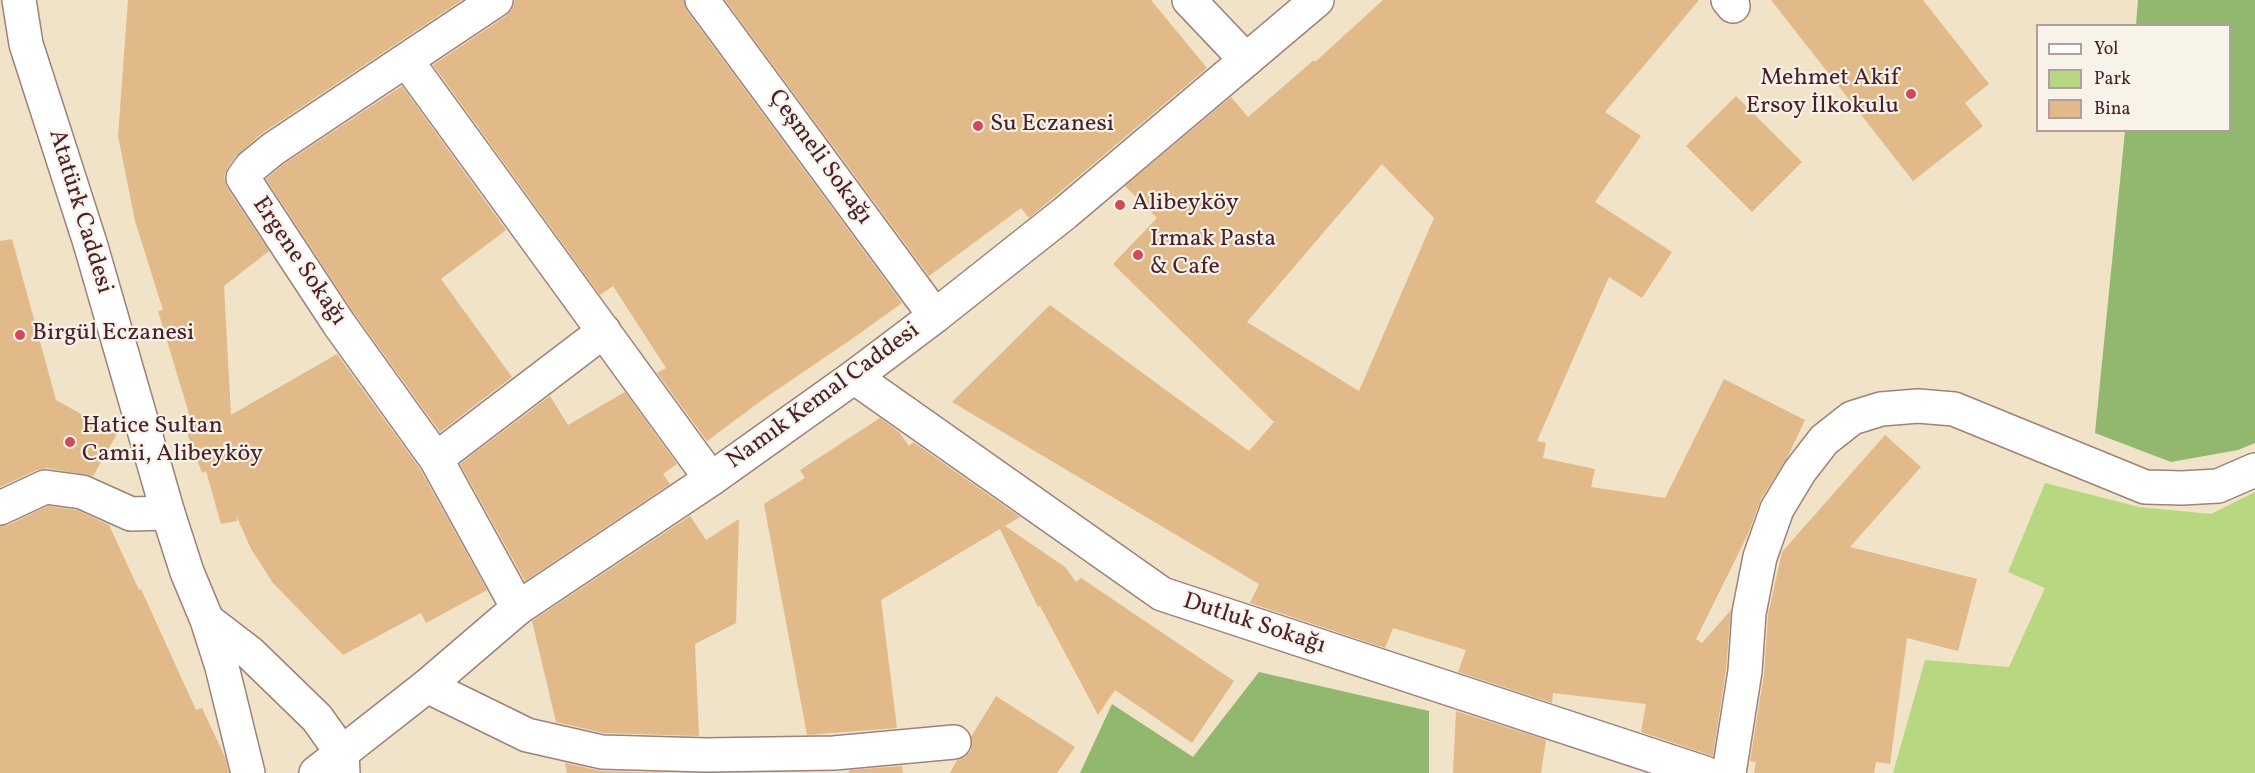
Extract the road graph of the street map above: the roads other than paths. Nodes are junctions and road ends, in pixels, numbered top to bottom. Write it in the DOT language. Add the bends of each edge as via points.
graph roads {
  1 [pos="19,0"];
  2 [pos="496,0"];
  3 [pos="702,0"];
  4 [pos="1189,0"];
  5 [pos="1317,0"];
  6 [pos="0,19"];
  7 [pos="26,44"];
  8 [pos="406,60"];
  9 [pos="1246,60"];
  10 [pos="935,316"];
  11 [pos="604,332"];
  12 [pos="854,377"];
  13 [pos="436,459"];
  14 [pos="2255,470"];
  15 [pos="711,479"];
  16 [pos="0,508"];
  17 [pos="168,513"];
  18 [pos="518,608"];
  19 [pos="207,620"];
  20 [pos="428,686"];
  21 [pos="954,742"];
  22 [pos="343,763"];
  23 [pos="249,773"];
  24 [pos="316,773"];
  25 [pos="1705,773"];
  26 [pos="1729,773"];
  1 -- 7 [label="street, Atatürk Caddesi"];
  2 -- 8 [label="street, Ergene Sokağı"];
  3 -- 10 [label="street, Çeşmeli Sokağı"];
  4 -- 9 [label="street"];
  5 -- 9 [label="street, Namık Kemal Caddesi"];
  6 -- 7 [label="street, Atatürk Caddesi"];
  7 -- 17 [label="street, Atatürk Caddesi" via="90,243"];
  8 -- 11 [label="street"];
  8 -- 13 [label="street, Ergene Sokağı" via="273,149 243,178 339,324"];
  9 -- 10 [label="street, Namık Kemal Caddesi" via="1065,213"];
  10 -- 12 [label="street, Namık Kemal Caddesi"];
  11 -- 13 [label="street"];
  11 -- 15 [label="street"];
  12 -- 15 [label="street, Namık Kemal Caddesi"];
  12 -- 25 [label="street, Dutluk Sokağı" via="1161,594"];
  13 -- 18 [label="street, Ergene Sokağı"];
  14 -- 26 [label="street" via="2218,486 2145,487 1954,409 1881,409 1852,418 1824,440 1800,471 1777,509 1760,557"];
  15 -- 18 [label="street, Namık Kemal Caddesi"];
  16 -- 17 [label="street" via="45,486 82,492 131,514"];
  17 -- 19 [label="street, Atatürk Caddesi"];
  18 -- 20 [label="street, Namık Kemal Caddesi"];
  19 -- 22 [label="street, Atatürk Caddesi" via="250,653 317,718"];
  19 -- 23 [label="street, Atatürk Caddesi"];
  20 -- 21 [label="street" via="526,735 602,752 834,753"];
  20 -- 22 [label="street, Namık Kemal Caddesi"];
  22 -- 24 [label="street, Namık Kemal Caddesi"];
}
